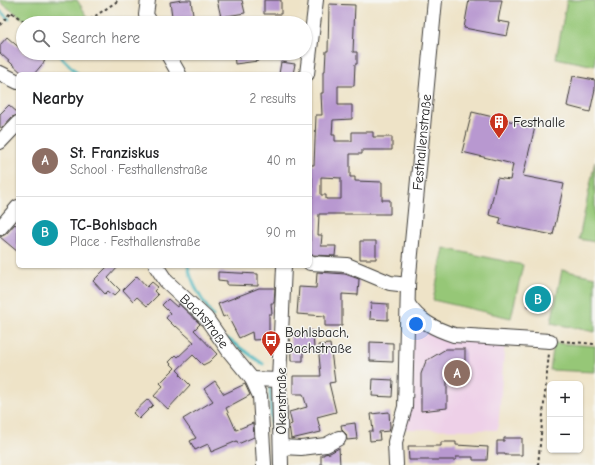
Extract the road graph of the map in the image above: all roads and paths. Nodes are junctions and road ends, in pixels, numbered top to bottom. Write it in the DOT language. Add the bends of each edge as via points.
graph roads {
  1 [pos="119,0"];
  2 [pos="148,0"];
  3 [pos="316,0"];
  4 [pos="435,0"];
  5 [pos="16,16"];
  6 [pos="95,16"];
  7 [pos="147,16"];
  8 [pos="0,25"];
  9 [pos="312,33"];
  10 [pos="171,60"];
  11 [pos="309,60"];
  12 [pos="178,72"];
  13 [pos="307,72"];
  14 [pos="0,73"];
  15 [pos="16,81"];
  16 [pos="16,125"];
  17 [pos="0,142"];
  18 [pos="16,209"];
  19 [pos="0,228"];
  20 [pos="312,263"];
  21 [pos="157,268"];
  22 [pos="284,268"];
  23 [pos="408,285"];
  24 [pos="408,304"];
  25 [pos="550,341"];
  26 [pos="595,344"];
  27 [pos="252,379"];
  28 [pos="279,380"];
  29 [pos="339,438"];
  30 [pos="281,447"];
  31 [pos="264,465"];
  32 [pos="281,465"];
  33 [pos="396,465"];
  34 [pos="538,465"];
  1 -- 6 [label="path"];
  2 -- 7 [label="street"];
  3 -- 9 [label="street"];
  4 -- 23 [label="street, Festhallenstraße"];
  5 -- 8 [label="path" via="11,12"];
  10 -- 12 [label="street"];
  11 -- 13 [label="street"];
  14 -- 15 [label="street"];
  16 -- 17 [label="street"];
  18 -- 19 [label="street"];
  20 -- 23 [label="street" via="346,266 390,283"];
  21 -- 27 [label="street, Bachstraße" via="166,281 206,318"];
  22 -- 28 [label="street, Okenstraße"];
  23 -- 24 [label="street, Festhallenstraße"];
  24 -- 25 [label="street" via="421,320 454,335"];
  24 -- 33 [label="street, Festhallenstraße" via="405,407 394,442"];
  25 -- 26 [label="path"];
  25 -- 34 [label="path"];
  27 -- 28 [label="street"];
  27 -- 31 [label="street, Bachstraße" via="260,396"];
  28 -- 30 [label="street, Okenstraße"];
  29 -- 30 [label="street" via="326,445"];
  30 -- 32 [label="street, Okenstraße"];
}
